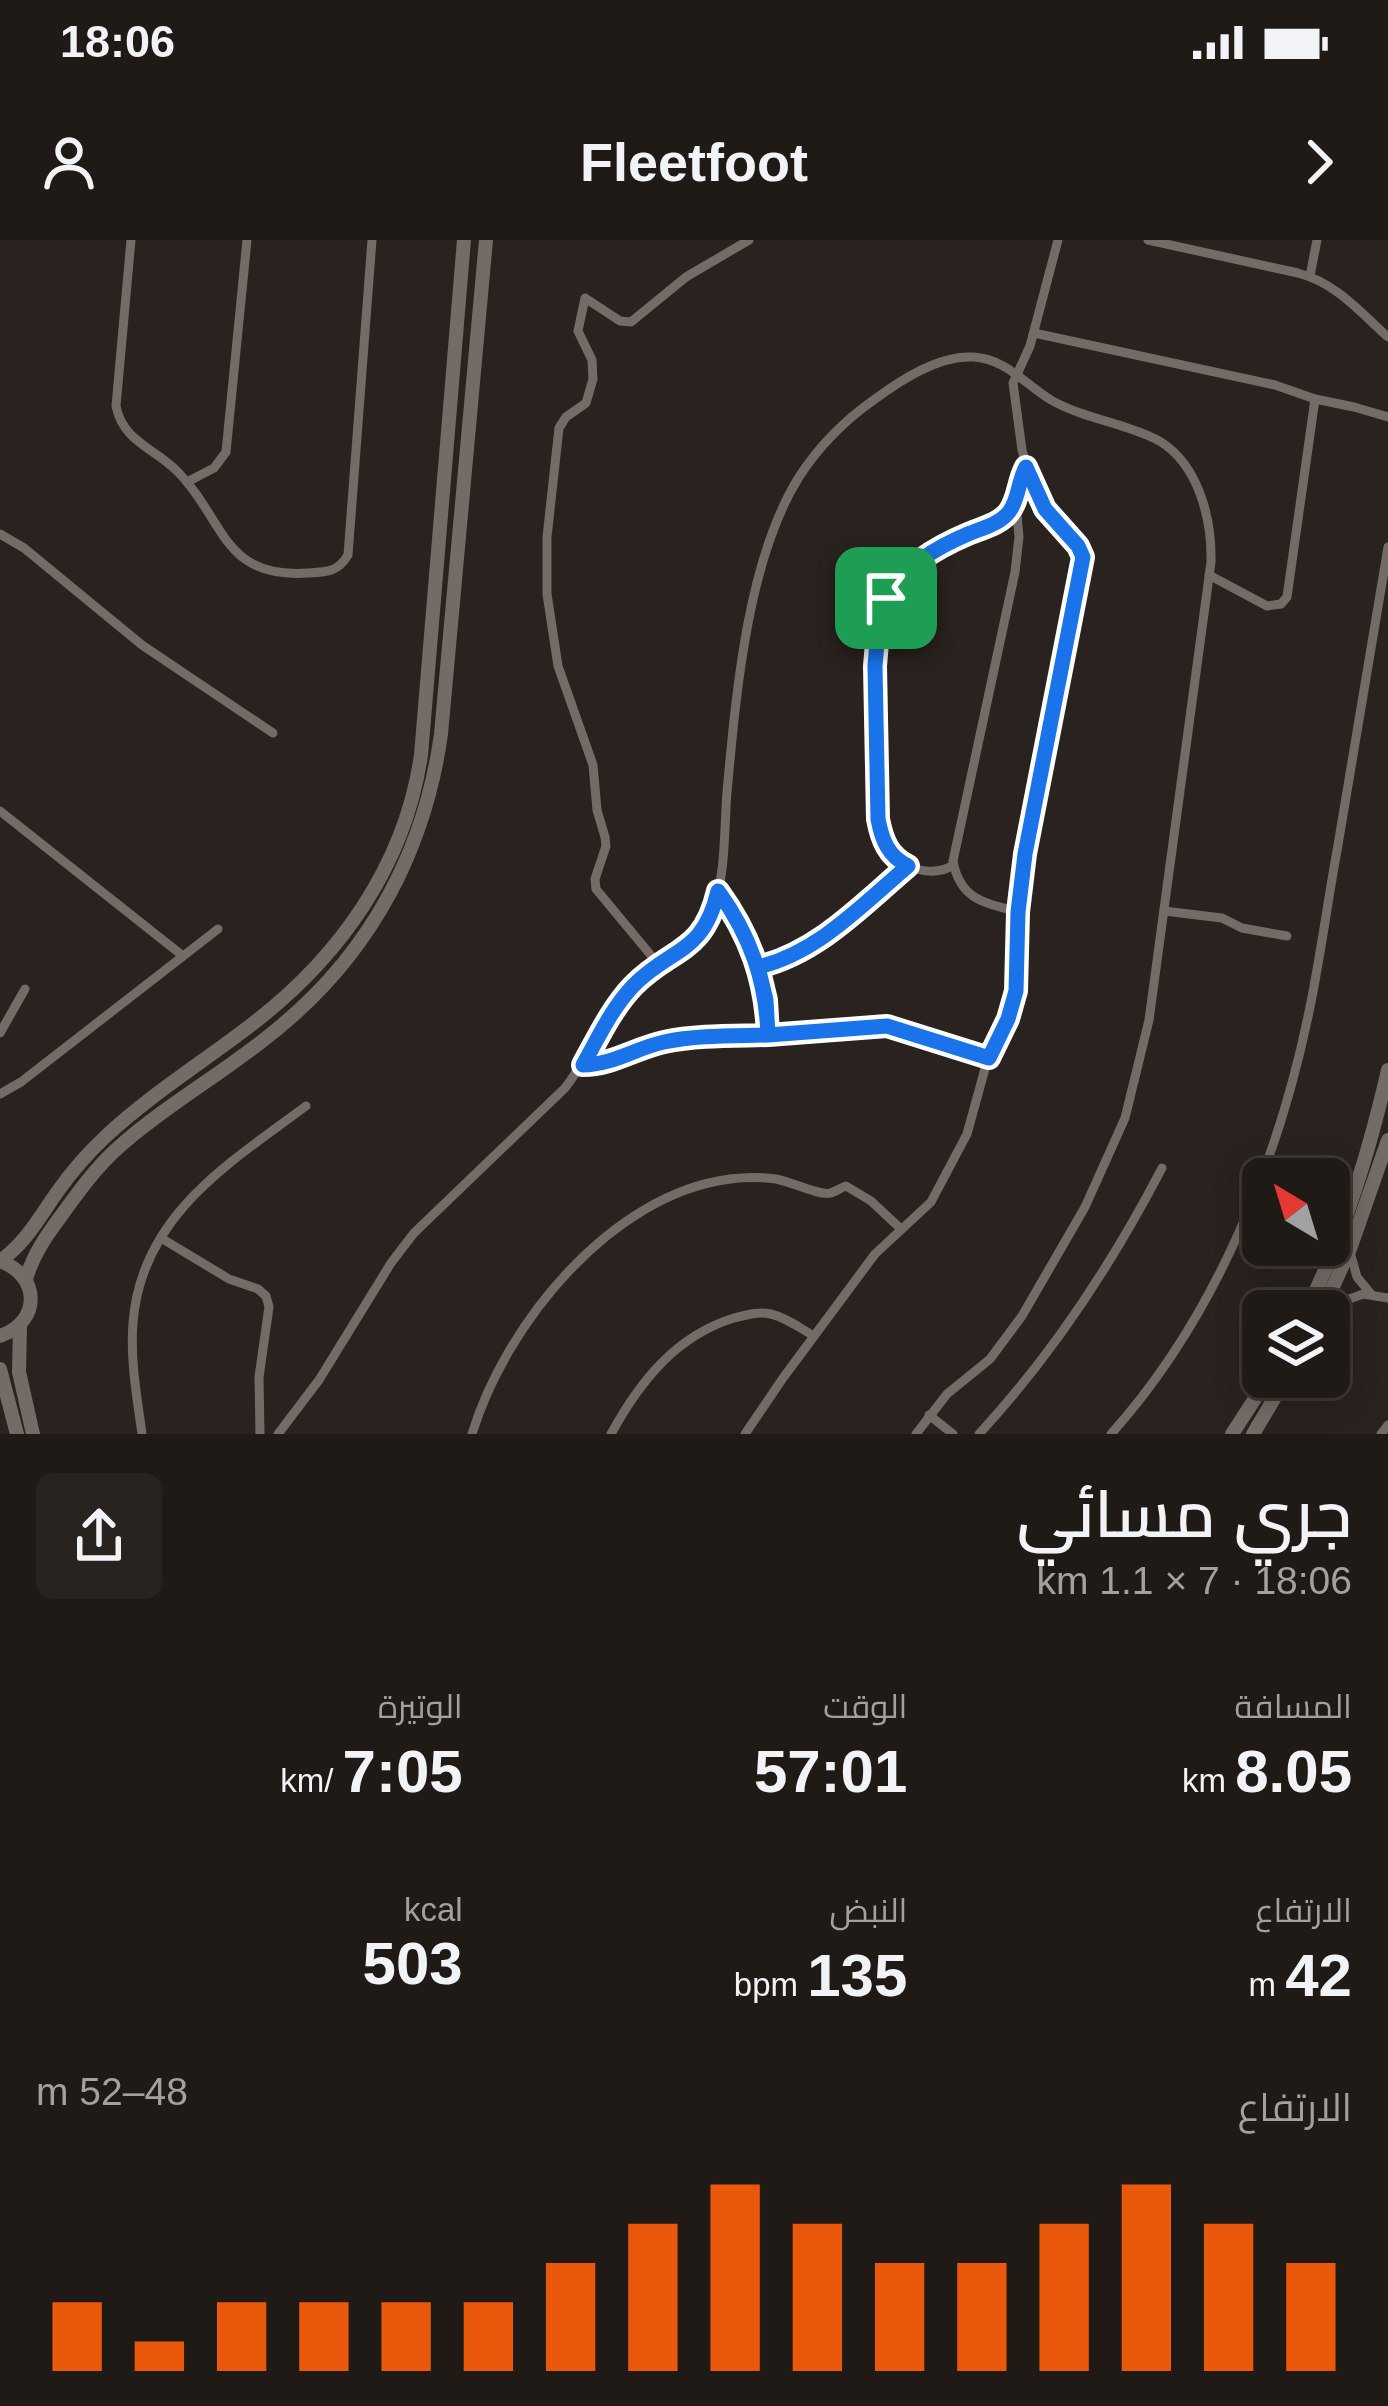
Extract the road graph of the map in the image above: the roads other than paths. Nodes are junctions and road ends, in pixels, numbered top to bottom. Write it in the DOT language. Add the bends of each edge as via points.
graph roads {
  1 [pos="130,240"];
  2 [pos="247,240"];
  3 [pos="372,240"];
  4 [pos="464,240"];
  5 [pos="486,240"];
  6 [pos="749,240"];
  7 [pos="1058,240"];
  8 [pos="1148,240"];
  9 [pos="1317,240"];
  10 [pos="1310,276"];
  11 [pos="1034,333"];
  12 [pos="1388,337"];
  13 [pos="1016,373"];
  14 [pos="1315,399"];
  15 [pos="1388,417"];
  16 [pos="1026,467"];
  17 [pos="187,482"];
  18 [pos="1016,500"];
  19 [pos="0,534"];
  20 [pos="1388,547"];
  21 [pos="1209,575"];
  22 [pos="273,734"];
  23 [pos="0,811"];
  24 [pos="953,865"];
  25 [pos="908,866"];
  26 [pos="718,891"];
  27 [pos="1164,911"];
  28 [pos="1018,912"];
  29 [pos="218,929"];
  30 [pos="1287,936"];
  31 [pos="183,956"];
  32 [pos="659,965"];
  33 [pos="758,967"];
  34 [pos="25,989"];
  35 [pos="0,1033"];
  36 [pos="768,1035"];
  37 [pos="989,1058"];
  38 [pos="583,1065"];
  39 [pos="1388,1070"];
  40 [pos="0,1094"];
  41 [pos="306,1106"];
  42 [pos="1388,1140"];
  43 [pos="1162,1168"];
  44 [pos="901,1229"];
  45 [pos="160,1238"];
  46 [pos="1350,1249"];
  47 [pos="0,1262"];
  48 [pos="26,1279"];
  49 [pos="1316,1290"];
  50 [pos="1371,1294"];
  51 [pos="1350,1297"];
  52 [pos="1388,1298"];
  53 [pos="20,1326"];
  54 [pos="0,1336"];
  55 [pos="814,1336"];
  56 [pos="0,1370"];
  57 [pos="1255,1398"];
  58 [pos="1274,1398"];
  59 [pos="929,1415"];
  60 [pos="1388,1425"];
  61 [pos="17,1434"];
  62 [pos="33,1434"];
  63 [pos="142,1434"];
  64 [pos="260,1434"];
  65 [pos="278,1434"];
  66 [pos="472,1434"];
  67 [pos="611,1434"];
  68 [pos="745,1434"];
  69 [pos="916,1434"];
  70 [pos="953,1434"];
  71 [pos="979,1434"];
  72 [pos="1111,1434"];
  73 [pos="1232,1434"];
  74 [pos="1253,1434"];
  75 [pos="1381,1434"];
  1 -- 17 [label="street" via="117,413 132,438"];
  2 -- 17 [label="street" via="226,452"];
  3 -- 17 [label="street" via="342,564 290,574 253,564 224,539"];
  4 -- 47 [label="street" via="422,755 394,854 316,968 111,1132"];
  5 -- 48 [label="street" via="441,734 405,865 369,931 320,991 117,1149 44,1239"];
  6 -- 32 [label="street" via="631,322 585,298 578,332 593,379 586,404 560,428 547,594 606,846 596,889"];
  7 -- 11 [label="street"];
  8 -- 10 [label="street"];
  9 -- 10 [label="street"];
  10 -- 12 [label="street"];
  11 -- 13 [label="street"];
  11 -- 14 [label="street"];
  13 -- 16 [label="street"];
  13 -- 21 [label="street" via="1054,402 1173,450 1203,502"];
  13 -- 26 [label="street" via="976,357 919,373 844,424 792,489 750,612"];
  14 -- 15 [label="street"];
  14 -- 21 [label="street" via="1287,597 1267,605"];
  16 -- 18 [label="street"];
  16 -- 28 [label="street" via="1083,564"];
  18 -- 24 [label="street" via="1015,572"];
  18 -- 25 [label="street" via="1000,520 915,564 882,608 878,819 890,852"];
  19 -- 22 [label="street"];
  20 -- 72 [label="street" via="1310,1007 1287,1096 1212,1287"];
  21 -- 27 [label="street"];
  23 -- 31 [label="street"];
  24 -- 25 [label="street" via="936,873"];
  24 -- 28 [label="street" via="974,898"];
  25 -- 33 [label="street" via="809,947"];
  26 -- 32 [label="street" via="697,936"];
  26 -- 33 [label="street"];
  27 -- 30 [label="street"];
  27 -- 59 [label="street" via="1143,1053 1100,1178 1000,1348"];
  28 -- 37 [label="street" via="1016,991"];
  29 -- 31 [label="street"];
  31 -- 40 [label="street"];
  32 -- 38 [label="street" via="626,994"];
  33 -- 36 [label="street"];
  34 -- 35 [label="street"];
  36 -- 37 [label="street" via="887,1026"];
  36 -- 38 [label="street" via="678,1040"];
  37 -- 44 [label="street" via="967,1134 938,1192"];
  38 -- 65 [label="street" via="414,1233"];
  39 -- 49 [label="street" via="1357,1188"];
  41 -- 45 [label="street" via="203,1184"];
  42 -- 46 [label="street"];
  43 -- 71 [label="street" via="1082,1305"];
  44 -- 55 [label="street"];
  44 -- 66 [label="street" via="846,1186 824,1194 775,1178 736,1178 666,1198 607,1237 550,1294 508,1354"];
  45 -- 63 [label="street" via="133,1325"];
  45 -- 64 [label="street" via="266,1297"];
  46 -- 50 [label="street"];
  47 -- 48 [label="street"];
  48 -- 53 [label="street" via="31,1304"];
  50 -- 51 [label="street"];
  50 -- 52 [label="street"];
  53 -- 54 [label="street"];
  53 -- 62 [label="street" via="19,1372"];
  55 -- 67 [label="street" via="760,1312 712,1326 661,1363"];
  55 -- 68 [label="street"];
  56 -- 61 [label="street"];
  57 -- 73 [label="street"];
  58 -- 74 [label="street"];
  59 -- 69 [label="street"];
  59 -- 70 [label="street"];
  60 -- 75 [label="street"];
}
